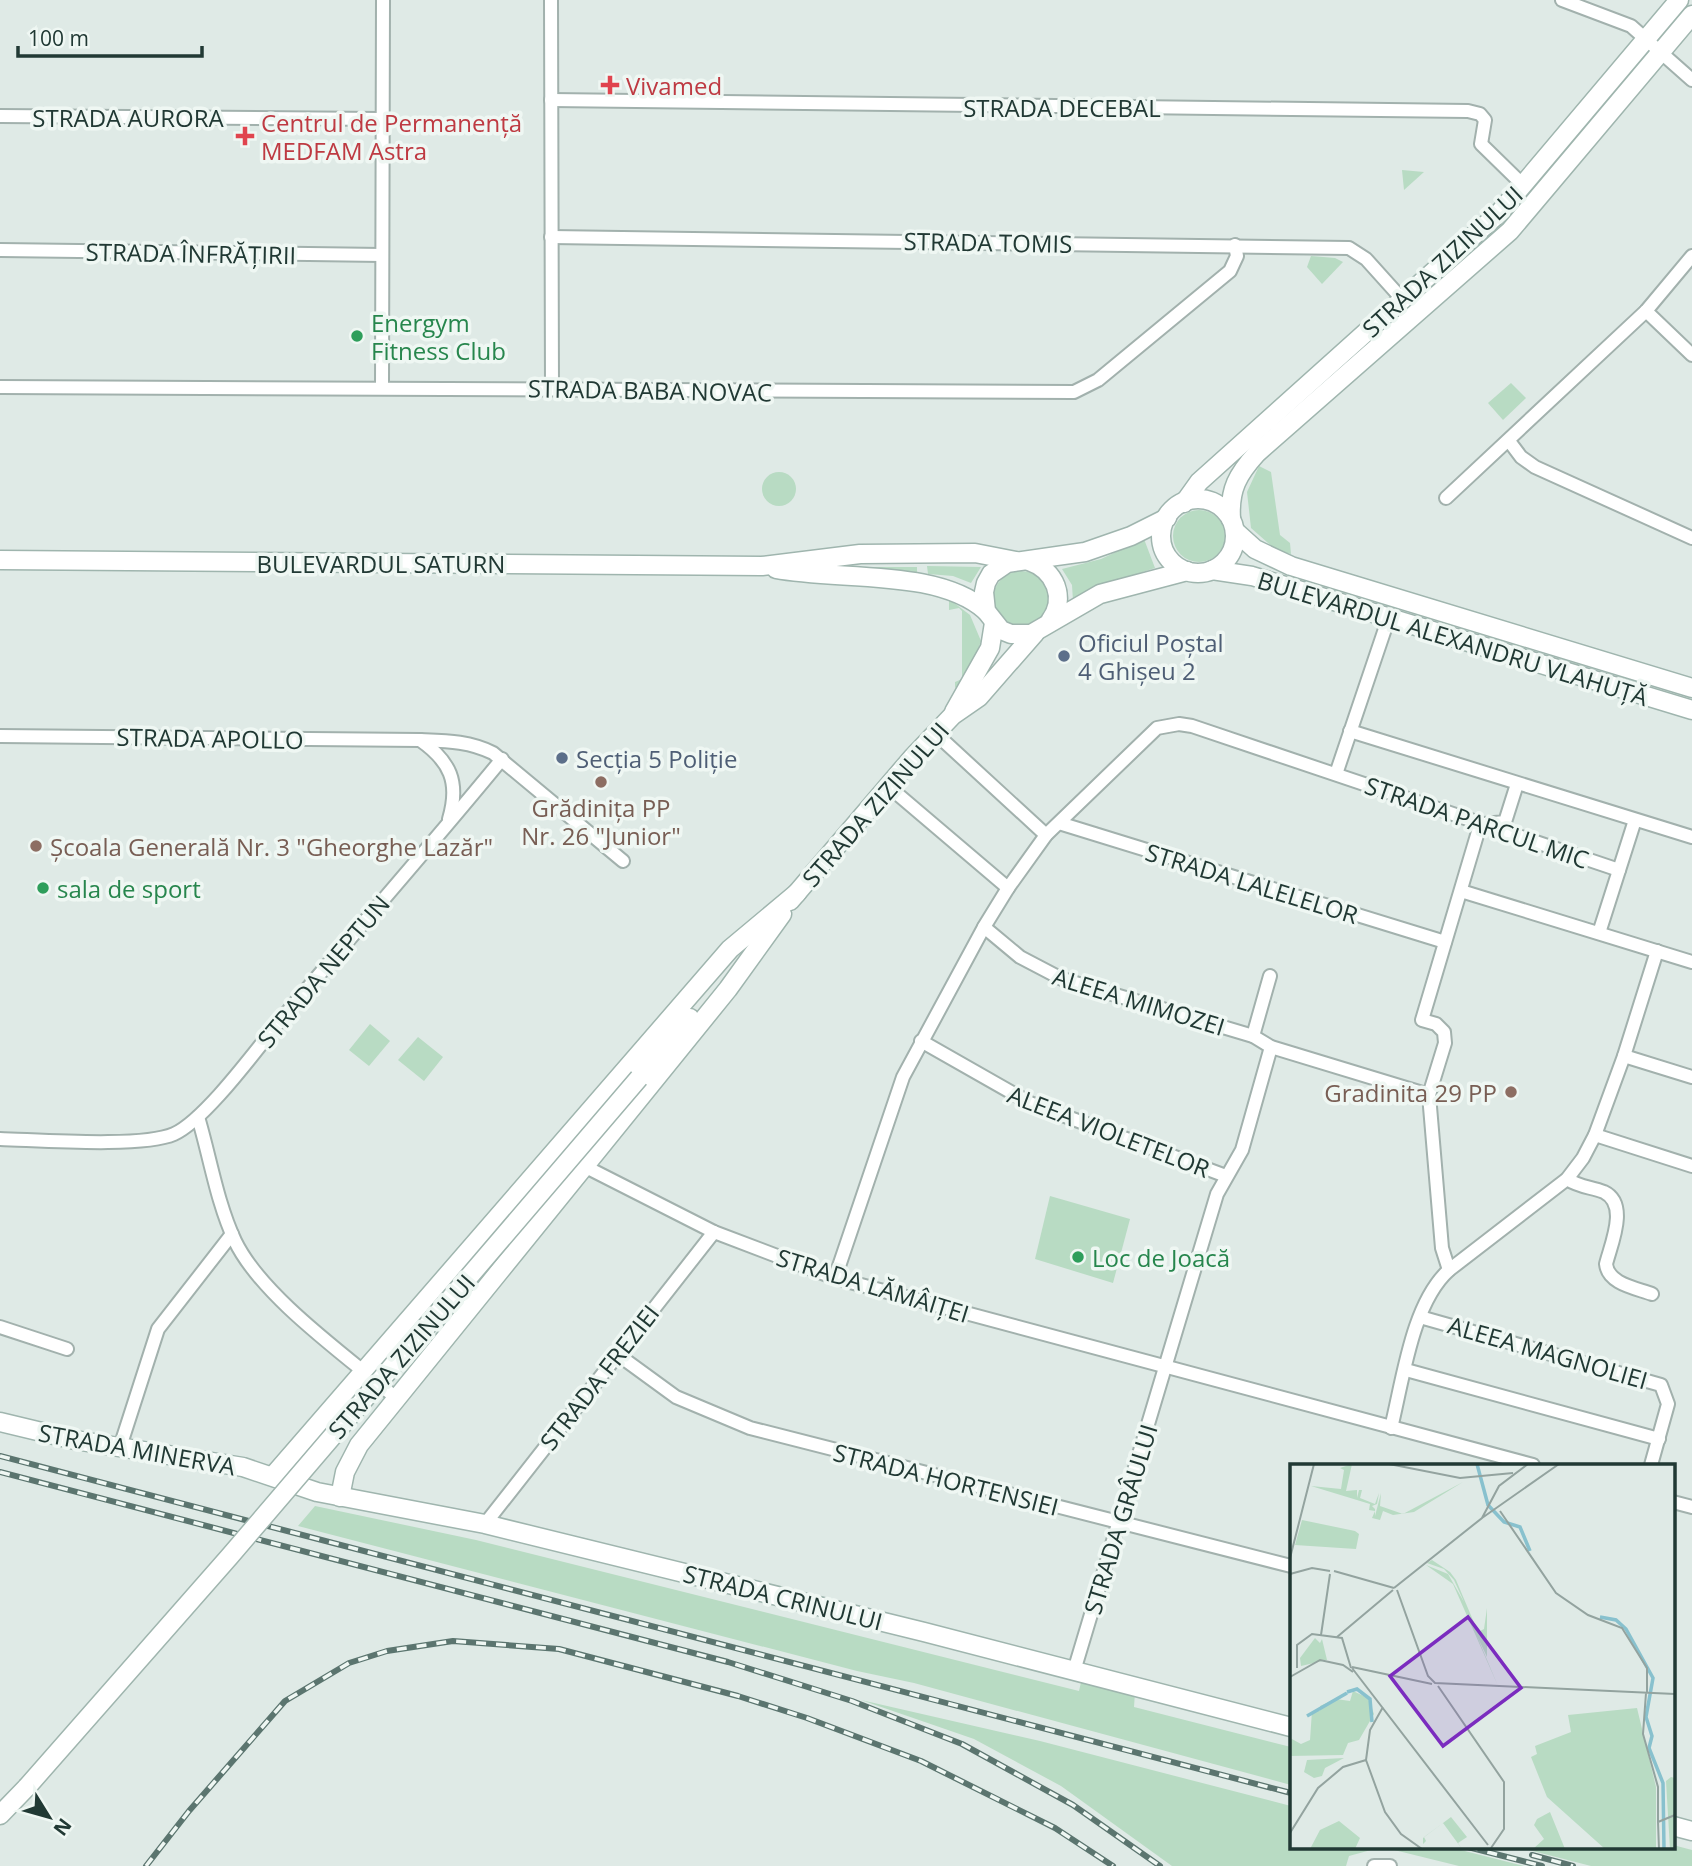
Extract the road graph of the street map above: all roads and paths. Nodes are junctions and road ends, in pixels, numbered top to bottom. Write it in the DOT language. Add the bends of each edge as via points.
graph roads {
  1 [pos="383,0"];
  2 [pos="551,0"];
  3 [pos="1563,0"];
  4 [pos="1679,0"];
  5 [pos="1692,15"];
  6 [pos="1654,44"];
  7 [pos="1692,80"];
  8 [pos="551,100"];
  9 [pos="0,116"];
  10 [pos="383,119"];
  11 [pos="1524,186"];
  12 [pos="551,237"];
  13 [pos="1235,245"];
  14 [pos="0,250"];
  15 [pos="382,255"];
  16 [pos="1692,256"];
  17 [pos="1402,299"];
  18 [pos="1646,311"];
  19 [pos="1692,355"];
  20 [pos="0,387"];
  21 [pos="382,388"];
  22 [pos="552,389"];
  23 [pos="1509,441"];
  24 [pos="1446,498"];
  25 [pos="1184,502"];
  26 [pos="1167,518"];
  27 [pos="1233,525"];
  28 [pos="1692,538"];
  29 [pos="0,561"];
  30 [pos="1023,561"];
  31 [pos="762,566"];
  32 [pos="1212,570"];
  33 [pos="1187,571"];
  34 [pos="990,617"];
  35 [pos="1389,617"];
  36 [pos="1042,628"];
  37 [pos="1692,688"];
  38 [pos="1692,710"];
  39 [pos="953,715"];
  40 [pos="1350,731"];
  41 [pos="935,733"];
  42 [pos="0,736"];
  43 [pos="420,740"];
  44 [pos="502,759"];
  45 [pos="1335,774"];
  46 [pos="1517,783"];
  47 [pos="888,786"];
  48 [pos="1635,820"];
  49 [pos="1059,823"];
  50 [pos="1480,825"];
  51 [pos="447,826"];
  52 [pos="1046,835"];
  53 [pos="1692,837"];
  54 [pos="623,861"];
  55 [pos="1619,870"];
  56 [pos="1008,888"];
  57 [pos="1461,891"];
  58 [pos="797,892"];
  59 [pos="984,927"];
  60 [pos="1599,933"];
  61 [pos="1445,942"];
  62 [pos="1657,951"];
  63 [pos="1692,962"];
  64 [pos="1270,976"];
  65 [pos="1253,1036"];
  66 [pos="920,1041"];
  67 [pos="1271,1047"];
  68 [pos="1624,1056"];
  69 [pos="1692,1077"];
  70 [pos="1429,1095"];
  71 [pos="198,1116"];
  72 [pos="1595,1135"];
  73 [pos="0,1139"];
  74 [pos="584,1166"];
  75 [pos="1692,1166"];
  76 [pos="1226,1176"];
  77 [pos="1567,1180"];
  78 [pos="714,1231"];
  79 [pos="232,1234"];
  80 [pos="1449,1270"];
  81 [pos="835,1278"];
  82 [pos="1652,1294"];
  83 [pos="1420,1317"];
  84 [pos="0,1327"];
  85 [pos="67,1349"];
  86 [pos="617,1354"];
  87 [pos="1165,1368"];
  88 [pos="1406,1370"];
  89 [pos="365,1372"];
  90 [pos="396,1398"];
  91 [pos="0,1422"];
  92 [pos="1391,1428"];
  93 [pos="1659,1439"];
  94 [pos="120,1447"];
  95 [pos="1529,1464"];
  96 [pos="1651,1464"];
  97 [pos="273,1476"];
  98 [pos="340,1497"];
  99 [pos="1674,1502"];
  100 [pos="1692,1507"];
  101 [pos="1119,1523"];
  102 [pos="485,1524"];
  103 [pos="1290,1566"];
  104 [pos="1074,1671"];
  105 [pos="1290,1727"];
  106 [pos="0,1815"];
  107 [pos="1674,1826"];
  108 [pos="1692,1831"];
  109 [pos="1374,1866"];
  110 [pos="1390,1866"];
  1 -- 10 [label="street"];
  2 -- 8 [label="street"];
  3 -- 6 [label="street" via="1631,26"];
  4 -- 6 [label="main road, STRADA ZIZINULUI"];
  5 -- 6 [label="main road, STRADA ZIZINULUI"];
  6 -- 7 [label="street"];
  6 -- 11 [label="main road, STRADA ZIZINULUI"];
  6 -- 27 [label="main road, STRADA ZIZINULUI" via="1564,170 1510,231 1258,453 1236,480 1230,502"];
  8 -- 11 [label="street, STRADA DECEBAL" via="1468,111 1485,120 1481,144"];
  8 -- 12 [label="street"];
  9 -- 10 [label="street, STRADA AURORA"];
  10 -- 15 [label="street"];
  11 -- 17 [label="main road, STRADA ZIZINULUI"];
  12 -- 13 [label="street, STRADA TOMIS"];
  12 -- 22 [label="street"];
  13 -- 17 [label="street, STRADA TOMIS" via="1349,248 1366,259"];
  13 -- 22 [label="street, STRADA BABA NOVAC" via="1237,256 1230,271 1098,380 1074,392"];
  14 -- 15 [label="street, STRADA ÎNFRĂȚIRII"];
  15 -- 21 [label="street"];
  16 -- 18 [label="street"];
  17 -- 25 [label="main road, STRADA ZIZINULUI" via="1199,482"];
  18 -- 19 [label="street"];
  18 -- 23 [label="street"];
  20 -- 21 [label="street, STRADA BABA NOVAC"];
  21 -- 22 [label="street, STRADA BABA NOVAC"];
  23 -- 24 [label="street"];
  23 -- 28 [label="street" via="1535,467"];
  25 -- 26 [label="main road"];
  25 -- 27 [label="main road" via="1211,501"];
  26 -- 30 [label="main road" via="1105,546"];
  26 -- 33 [label="main road" via="1163,546 1174,564"];
  27 -- 32 [label="main road" via="1232,550"];
  27 -- 37 [label="main road, BULEVARDUL ALEXANDRU VLAHUȚĂ" via="1255,549 1291,566"];
  29 -- 31 [label="main road, BULEVARDUL SATURN"];
  30 -- 31 [label="main road, BULEVARDUL SATURN" via="975,553 860,554"];
  30 -- 34 [label="main road" via="1007,563 991,575 984,592"];
  30 -- 36 [label="main road" via="1049,573 1058,590 1057,608"];
  31 -- 34 [label="main road, BULEVARDUL SATURN" via="808,575 932,584 963,594"];
  32 -- 33 [label="main road"];
  32 -- 35 [label="main road, BULEVARDUL ALEXANDRU VLAHUȚĂ" via="1252,576"];
  33 -- 36 [label="main road" via="1100,594"];
  34 -- 36 [label="main road" via="1011,634"];
  34 -- 39 [label="main road, STRADA ZIZINULUI" via="990,648"];
  35 -- 38 [label="main road, BULEVARDUL ALEXANDRU VLAHUȚĂ"];
  35 -- 40 [label="street"];
  36 -- 39 [label="main road, STRADA ZIZINULUI" via="979,697"];
  39 -- 41 [label="main road, STRADA ZIZINULUI"];
  40 -- 45 [label="street"];
  40 -- 46 [label="street, STRADA PARCUL MIC"];
  41 -- 47 [label="main road, STRADA ZIZINULUI"];
  41 -- 52 [label="street"];
  42 -- 43 [label="street, STRADA APOLLO"];
  43 -- 44 [label="street, STRADA APOLLO" via="477,745"];
  43 -- 51 [label="street, STRADA NEPTUN" via="439,754 451,774 455,792"];
  44 -- 51 [label="street, STRADA NEPTUN"];
  44 -- 54 [label="street"];
  45 -- 49 [label="street, STRADA PARCUL MIC" via="1192,726 1157,728"];
  45 -- 50 [label="street, STRADA PARCUL MIC"];
  46 -- 48 [label="street, STRADA PARCUL MIC"];
  46 -- 50 [label="street" via="1505,822"];
  47 -- 56 [label="street"];
  47 -- 58 [label="main road, STRADA ZIZINULUI"];
  48 -- 53 [label="street, STRADA PARCUL MIC"];
  48 -- 55 [label="street, STRADA PARCUL MIC"];
  49 -- 52 [label="street"];
  49 -- 61 [label="street, STRADA LALELELOR"];
  50 -- 55 [label="street, STRADA PARCUL MIC"];
  50 -- 57 [label="street"];
  51 -- 71 [label="street, STRADA NEPTUN"];
  52 -- 56 [label="street"];
  55 -- 60 [label="street, STRADA PARCUL MIC"];
  56 -- 59 [label="street"];
  57 -- 60 [label="street"];
  57 -- 61 [label="street"];
  58 -- 74 [label="main road, STRADA ZIZINULUI" via="728,989"];
  58 -- 89 [label="main road, STRADA ZIZINULUI" via="730,949"];
  58 -- 106 [label="main road, STRADA ZIZINULUI, bridge" via="239,1546"];
  59 -- 65 [label="street, ALEEA MIMOZEI" via="1020,957 1062,979"];
  59 -- 66 [label="street"];
  60 -- 62 [label="street"];
  61 -- 70 [label="street" via="1422,1020 1444,1032 1445,1043"];
  62 -- 63 [label="street"];
  62 -- 68 [label="street, ALEEA MAGNOLIEI"];
  64 -- 65 [label="street"];
  65 -- 67 [label="street, ALEEA MIMOZEI"];
  66 -- 76 [label="street, ALEEA VIOLETELOR" via="1030,1103"];
  66 -- 81 [label="street" via="903,1077"];
  67 -- 70 [label="street, ALEEA MIMOZEI"];
  67 -- 76 [label="street, ALEEA VIOLETELOR" via="1242,1150"];
  68 -- 69 [label="street"];
  68 -- 72 [label="street, ALEEA MAGNOLIEI"];
  70 -- 80 [label="street" via="1442,1248"];
  71 -- 73 [label="street, STRADA NEPTUN" via="177,1133 162,1138"];
  71 -- 79 [label="street"];
  72 -- 75 [label="street"];
  72 -- 77 [label="street, ALEEA MAGNOLIEI"];
  74 -- 78 [label="street, STRADA LĂMÂIȚEI"];
  74 -- 90 [label="main road"];
  76 -- 87 [label="street, ALEEA VIOLETELOR"];
  77 -- 80 [label="street, ALEEA MAGNOLIEI"];
  77 -- 82 [label="street" via="1605,1193 1614,1201 1618,1210 1608,1273"];
  78 -- 81 [label="street, STRADA LĂMÂIȚEI"];
  78 -- 86 [label="street, STRADA FREZIEI"];
  79 -- 89 [label="street, STRADA ZIZINULUI" via="278,1296"];
  79 -- 94 [label="street" via="158,1329"];
  80 -- 83 [label="street, ALEEA MAGNOLIEI" via="1428,1294"];
  81 -- 87 [label="street, STRADA LĂMÂIȚEI"];
  83 -- 88 [label="street, ALEEA MAGNOLIEI"];
  83 -- 93 [label="street, ALEEA MAGNOLIEI" via="1655,1381 1668,1397"];
  84 -- 85 [label="street"];
  86 -- 101 [label="street, STRADA HORTENSIEI" via="676,1397 750,1428"];
  86 -- 102 [label="street, STRADA FREZIEI"];
  87 -- 92 [label="street, STRADA LĂMÂIȚEI"];
  87 -- 101 [label="street, STRADA GRÂULUI"];
  88 -- 92 [label="street, ALEEA MAGNOLIEI"];
  88 -- 93 [label="street"];
  89 -- 90 [label="street"];
  89 -- 97 [label="main road, STRADA ZIZINULUI"];
  90 -- 98 [label="main road" via="350,1461"];
  91 -- 94 [label="main road, STRADA MINERVA"];
  92 -- 95 [label="street, STRADA LĂMÂIȚEI"];
  93 -- 96 [label="street, ALEEA MAGNOLIEI"];
  94 -- 97 [label="main road, STRADA MINERVA"];
  97 -- 98 [label="main road, STRADA CRINULUI"];
  98 -- 102 [label="main road, STRADA CRINULUI"];
  99 -- 100 [label="street"];
  101 -- 103 [label="street, STRADA HORTENSIEI"];
  101 -- 104 [label="street, STRADA GRÂULUI"];
  102 -- 104 [label="main road, STRADA CRINULUI"];
  104 -- 105 [label="main road, STRADA CRINULUI"];
  107 -- 108 [label="main road"];
  109 -- 110 [label="street"];
}
